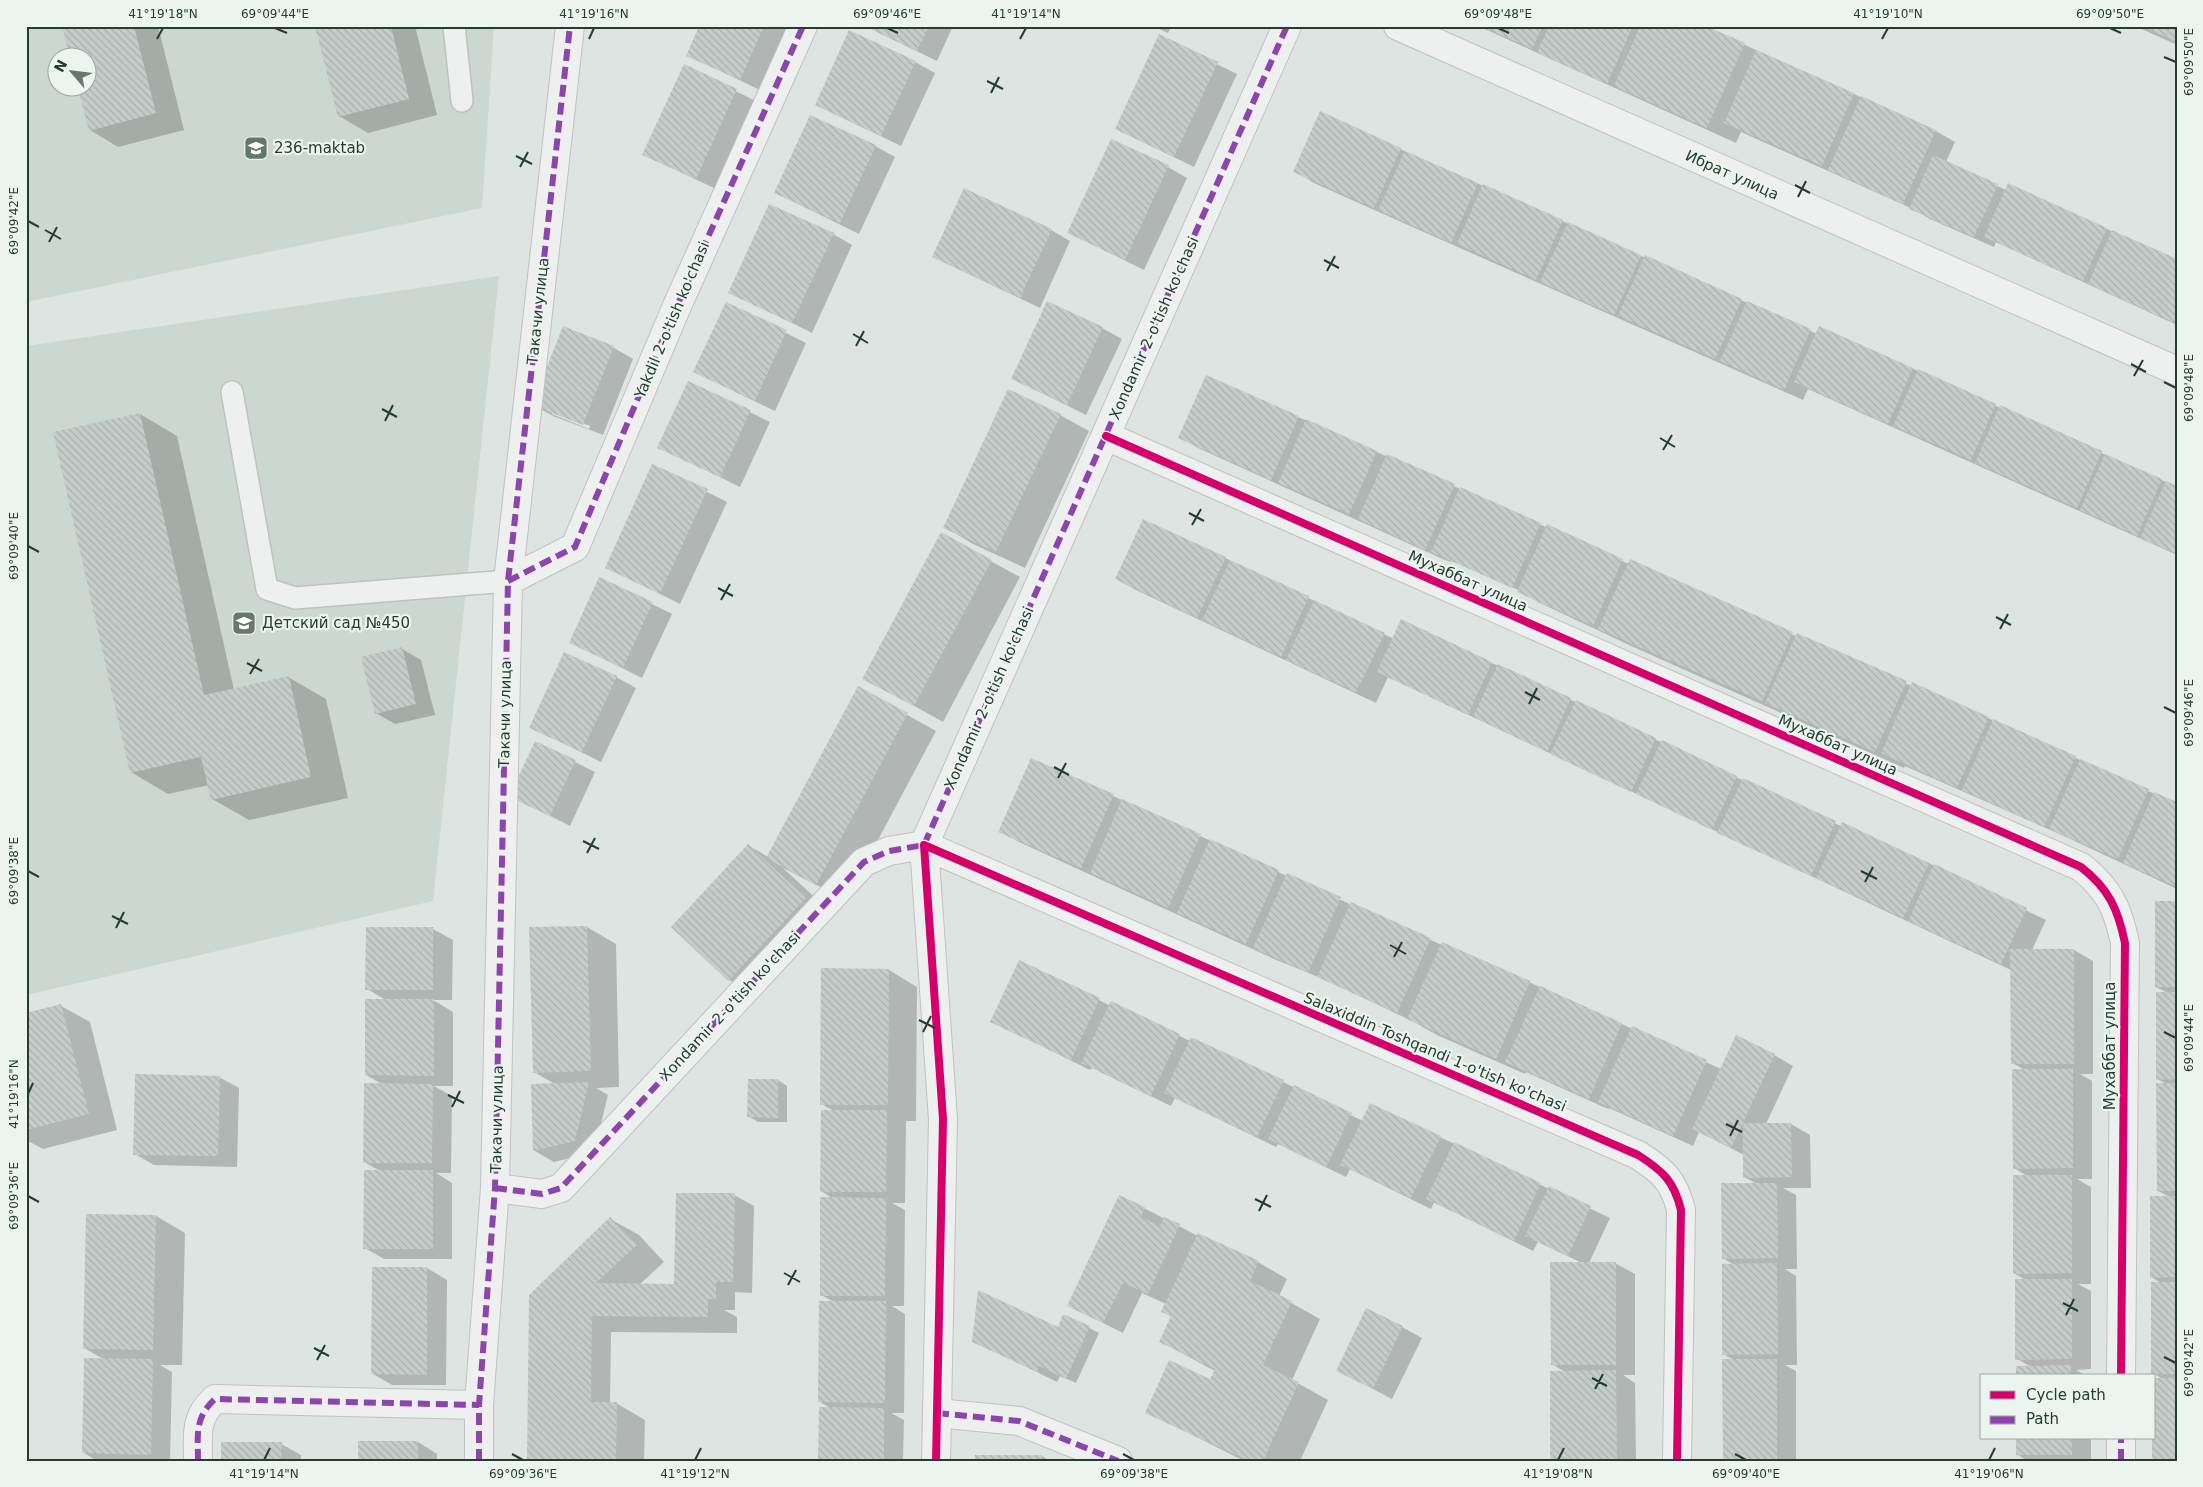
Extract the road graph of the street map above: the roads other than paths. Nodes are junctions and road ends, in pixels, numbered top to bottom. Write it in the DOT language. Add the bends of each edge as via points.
graph roads {
  1 [pos="454,26"];
  2 [pos="570,26"];
  3 [pos="803,26"];
  4 [pos="1287,26"];
  5 [pos="1398,26"];
  6 [pos="462,101"];
  7 [pos="2177,371"];
  8 [pos="232,392"];
  9 [pos="1106,436"];
  10 [pos="508,581"];
  11 [pos="924,845"];
  12 [pos="495,1188"];
  13 [pos="2121,1374"];
  14 [pos="479,1405"];
  15 [pos="937,1413"];
  16 [pos="2121,1440"];
  17 [pos="198,1461"];
  18 [pos="478,1461"];
  19 [pos="936,1461"];
  20 [pos="1118,1461"];
  21 [pos="1676,1461"];
  22 [pos="2121,1461"];
  1 -- 6 [label="lane"];
  2 -- 10 [label="street, Такачи улица"];
  3 -- 10 [label="street, Yakdil 2-o'tish ko'chasi" via="677,306 575,547"];
  4 -- 9 [label="street, Xondamir 2-o'tish ko'chasi"];
  5 -- 7 [label="street, Ибрат улица"];
  8 -- 10 [label="lane" via="267,589 295,598"];
  9 -- 11 [label="street, Xondamir 2-o'tish ko'chasi"];
  9 -- 13 [label="street, Мухаббат улица" via="2081,867 2098,881 2112,900 2125,943"];
  10 -- 12 [label="street, Такачи улица"];
  11 -- 12 [label="street, Xondamir 2-o'tish ko'chasi" via="889,851 864,862 561,1188 542,1194"];
  11 -- 15 [label="street" via="943,1119"];
  11 -- 21 [label="street, Salaxiddin Toshqandi 1-o'tish ko'chasi" via="1629,1151 1668,1177 1681,1210"];
  12 -- 14 [label="street, Такачи улица"];
  14 -- 17 [label="street" via="214,1399 204,1409 198,1424"];
  14 -- 18 [label="street, Такачи улица"];
  15 -- 19 [label="street"];
  15 -- 20 [label="street" via="1019,1421"];
  16 -- 22 [label="street"];
}
